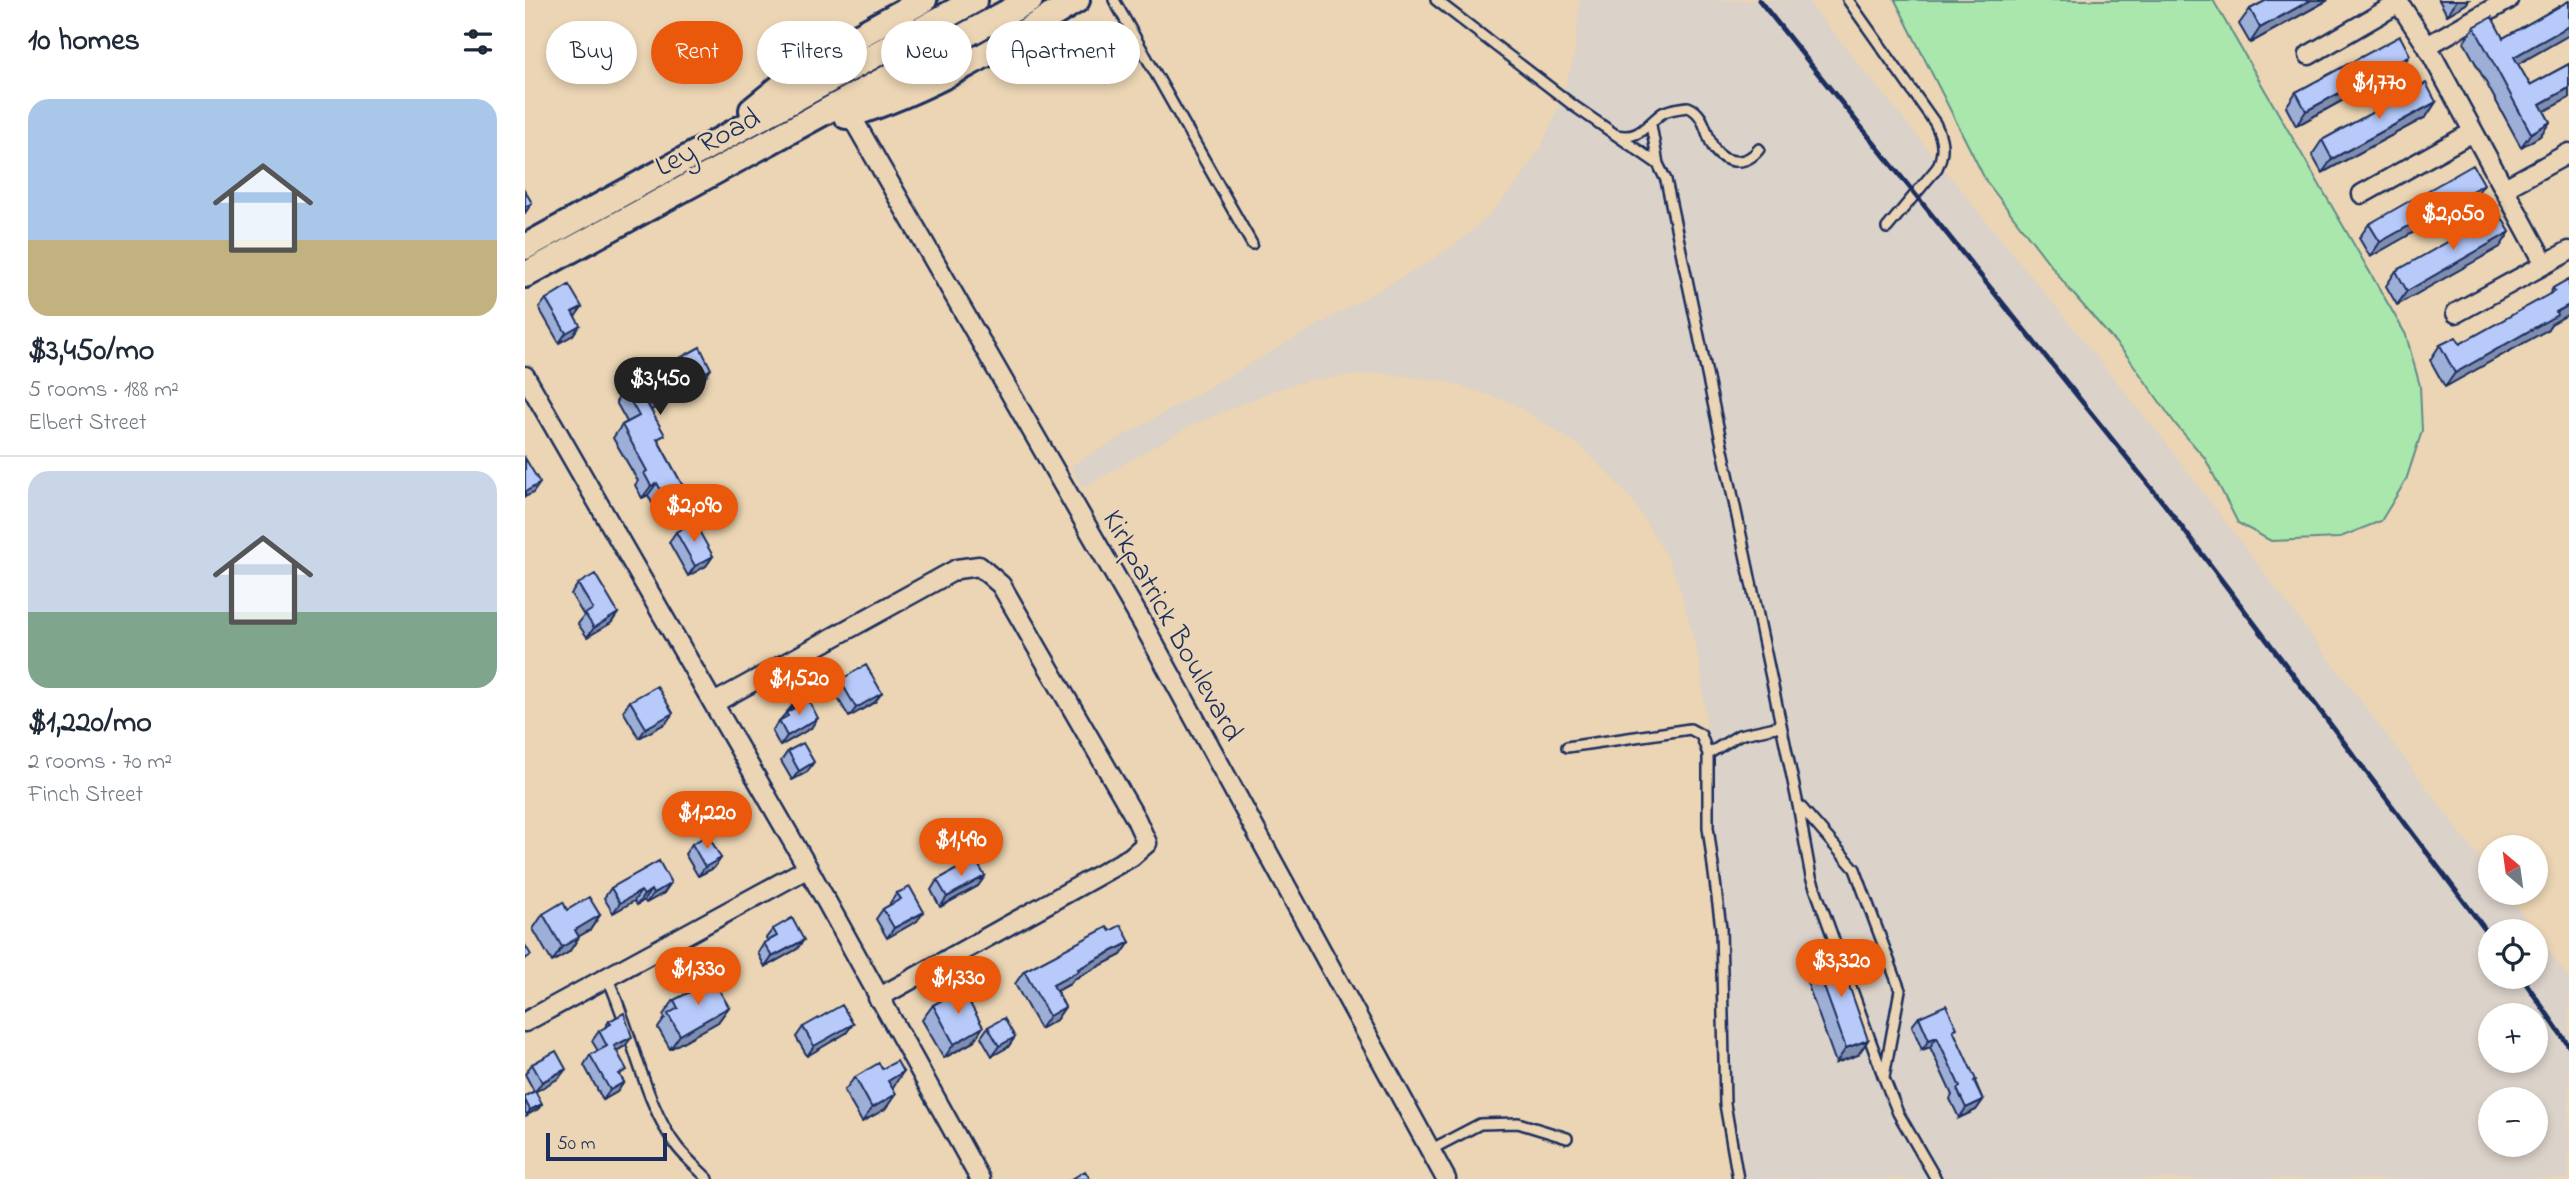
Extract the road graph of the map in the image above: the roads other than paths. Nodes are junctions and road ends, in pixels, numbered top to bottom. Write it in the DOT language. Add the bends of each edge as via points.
graph roads {
  1 [pos="924,0"];
  2 [pos="975,0"];
  3 [pos="1030,0"];
  4 [pos="1077,0"];
  5 [pos="1114,0"];
  6 [pos="1436,0"];
  7 [pos="1847,0"];
  8 [pos="2508,0"];
  9 [pos="2398,2"];
  10 [pos="2427,46"];
  11 [pos="2309,55"];
  12 [pos="867,59"];
  13 [pos="823,84"];
  14 [pos="842,84"];
  15 [pos="847,109"];
  16 [pos="1651,125"];
  17 [pos="2473,132"];
  18 [pos="1615,135"];
  19 [pos="1759,149"];
  20 [pos="2569,153"];
  21 [pos="1658,164"];
  22 [pos="675,166"];
  23 [pos="2505,188"];
  24 [pos="2362,194"];
  25 [pos="1887,228"];
  26 [pos="1252,244"];
  27 [pos="525,247"];
  28 [pos="2569,251"];
  29 [pos="2545,264"];
  30 [pos="525,275"];
  31 [pos="2456,313"];
  32 [pos="525,376"];
  33 [pos="714,703"];
  34 [pos="1780,726"];
  35 [pos="1567,747"];
  36 [pos="1708,754"];
  37 [pos="1798,805"];
  38 [pos="809,867"];
  39 [pos="607,977"];
  40 [pos="878,998"];
  41 [pos="525,1022"];
  42 [pos="1884,1078"];
  43 [pos="1567,1138"];
  44 [pos="1430,1150"];
  45 [pos="708,1179"];
  46 [pos="980,1179"];
  47 [pos="1446,1179"];
  48 [pos="1738,1179"];
  49 [pos="1936,1179"];
  1 -- 22 [label="main road" via="811,62"];
  2 -- 12 [label="main road, Ley Road"];
  3 -- 15 [label="main road, Ley Road"];
  4 -- 15 [label="main road" via="926,86"];
  5 -- 26 [label="lane"];
  6 -- 18 [label="lane"];
  7 -- 25 [label="lane" via="1935,123 1943,145 1937,168"];
  8 -- 10 [label="street"];
  9 -- 10 [label="street"];
  9 -- 11 [label="street"];
  10 -- 17 [label="street"];
  13 -- 22 [label="main road, Ley Road"];
  14 -- 15 [label="main road"];
  15 -- 30 [label="main road, Ley Road" via="791,131"];
  15 -- 44 [label="street, Kirkpatrick Boulevard" via="1143,624"];
  16 -- 18 [label="lane" via="1635,136"];
  16 -- 19 [label="lane" via="1666,111 1688,107 1700,115 1719,156 1740,161"];
  16 -- 21 [label="lane"];
  17 -- 23 [label="street"];
  17 -- 24 [label="street"];
  18 -- 21 [label="lane"];
  20 -- 23 [label="street"];
  21 -- 34 [label="lane" via="1674,212"];
  22 -- 27 [label="main road, Ley Road"];
  23 -- 29 [label="street"];
  28 -- 29 [label="street"];
  29 -- 31 [label="street"];
  32 -- 33 [label="street"];
  33 -- 38 [label="street"];
  33 -- 40 [label="street" via="957,569 979,566 1001,585 1136,819 1147,843 1131,857"];
  34 -- 36 [label="lane" via="1739,735"];
  34 -- 37 [label="lane"];
  35 -- 36 [label="lane" via="1690,729 1701,735"];
  36 -- 48 [label="lane" via="1708,827 1721,928 1725,1104"];
  37 -- 42 [label="lane" via="1811,877"];
  37 -- 42 [label="lane" via="1855,869 1900,990"];
  38 -- 39 [label="street"];
  38 -- 40 [label="street"];
  39 -- 41 [label="street"];
  39 -- 45 [label="lane" via="660,1115 677,1146"];
  40 -- 46 [label="street"];
  42 -- 49 [label="lane" via="1898,1113"];
  43 -- 44 [label="lane" via="1518,1123 1480,1124"];
  44 -- 47 [label="street, Kirkpatrick Boulevard"];
}
